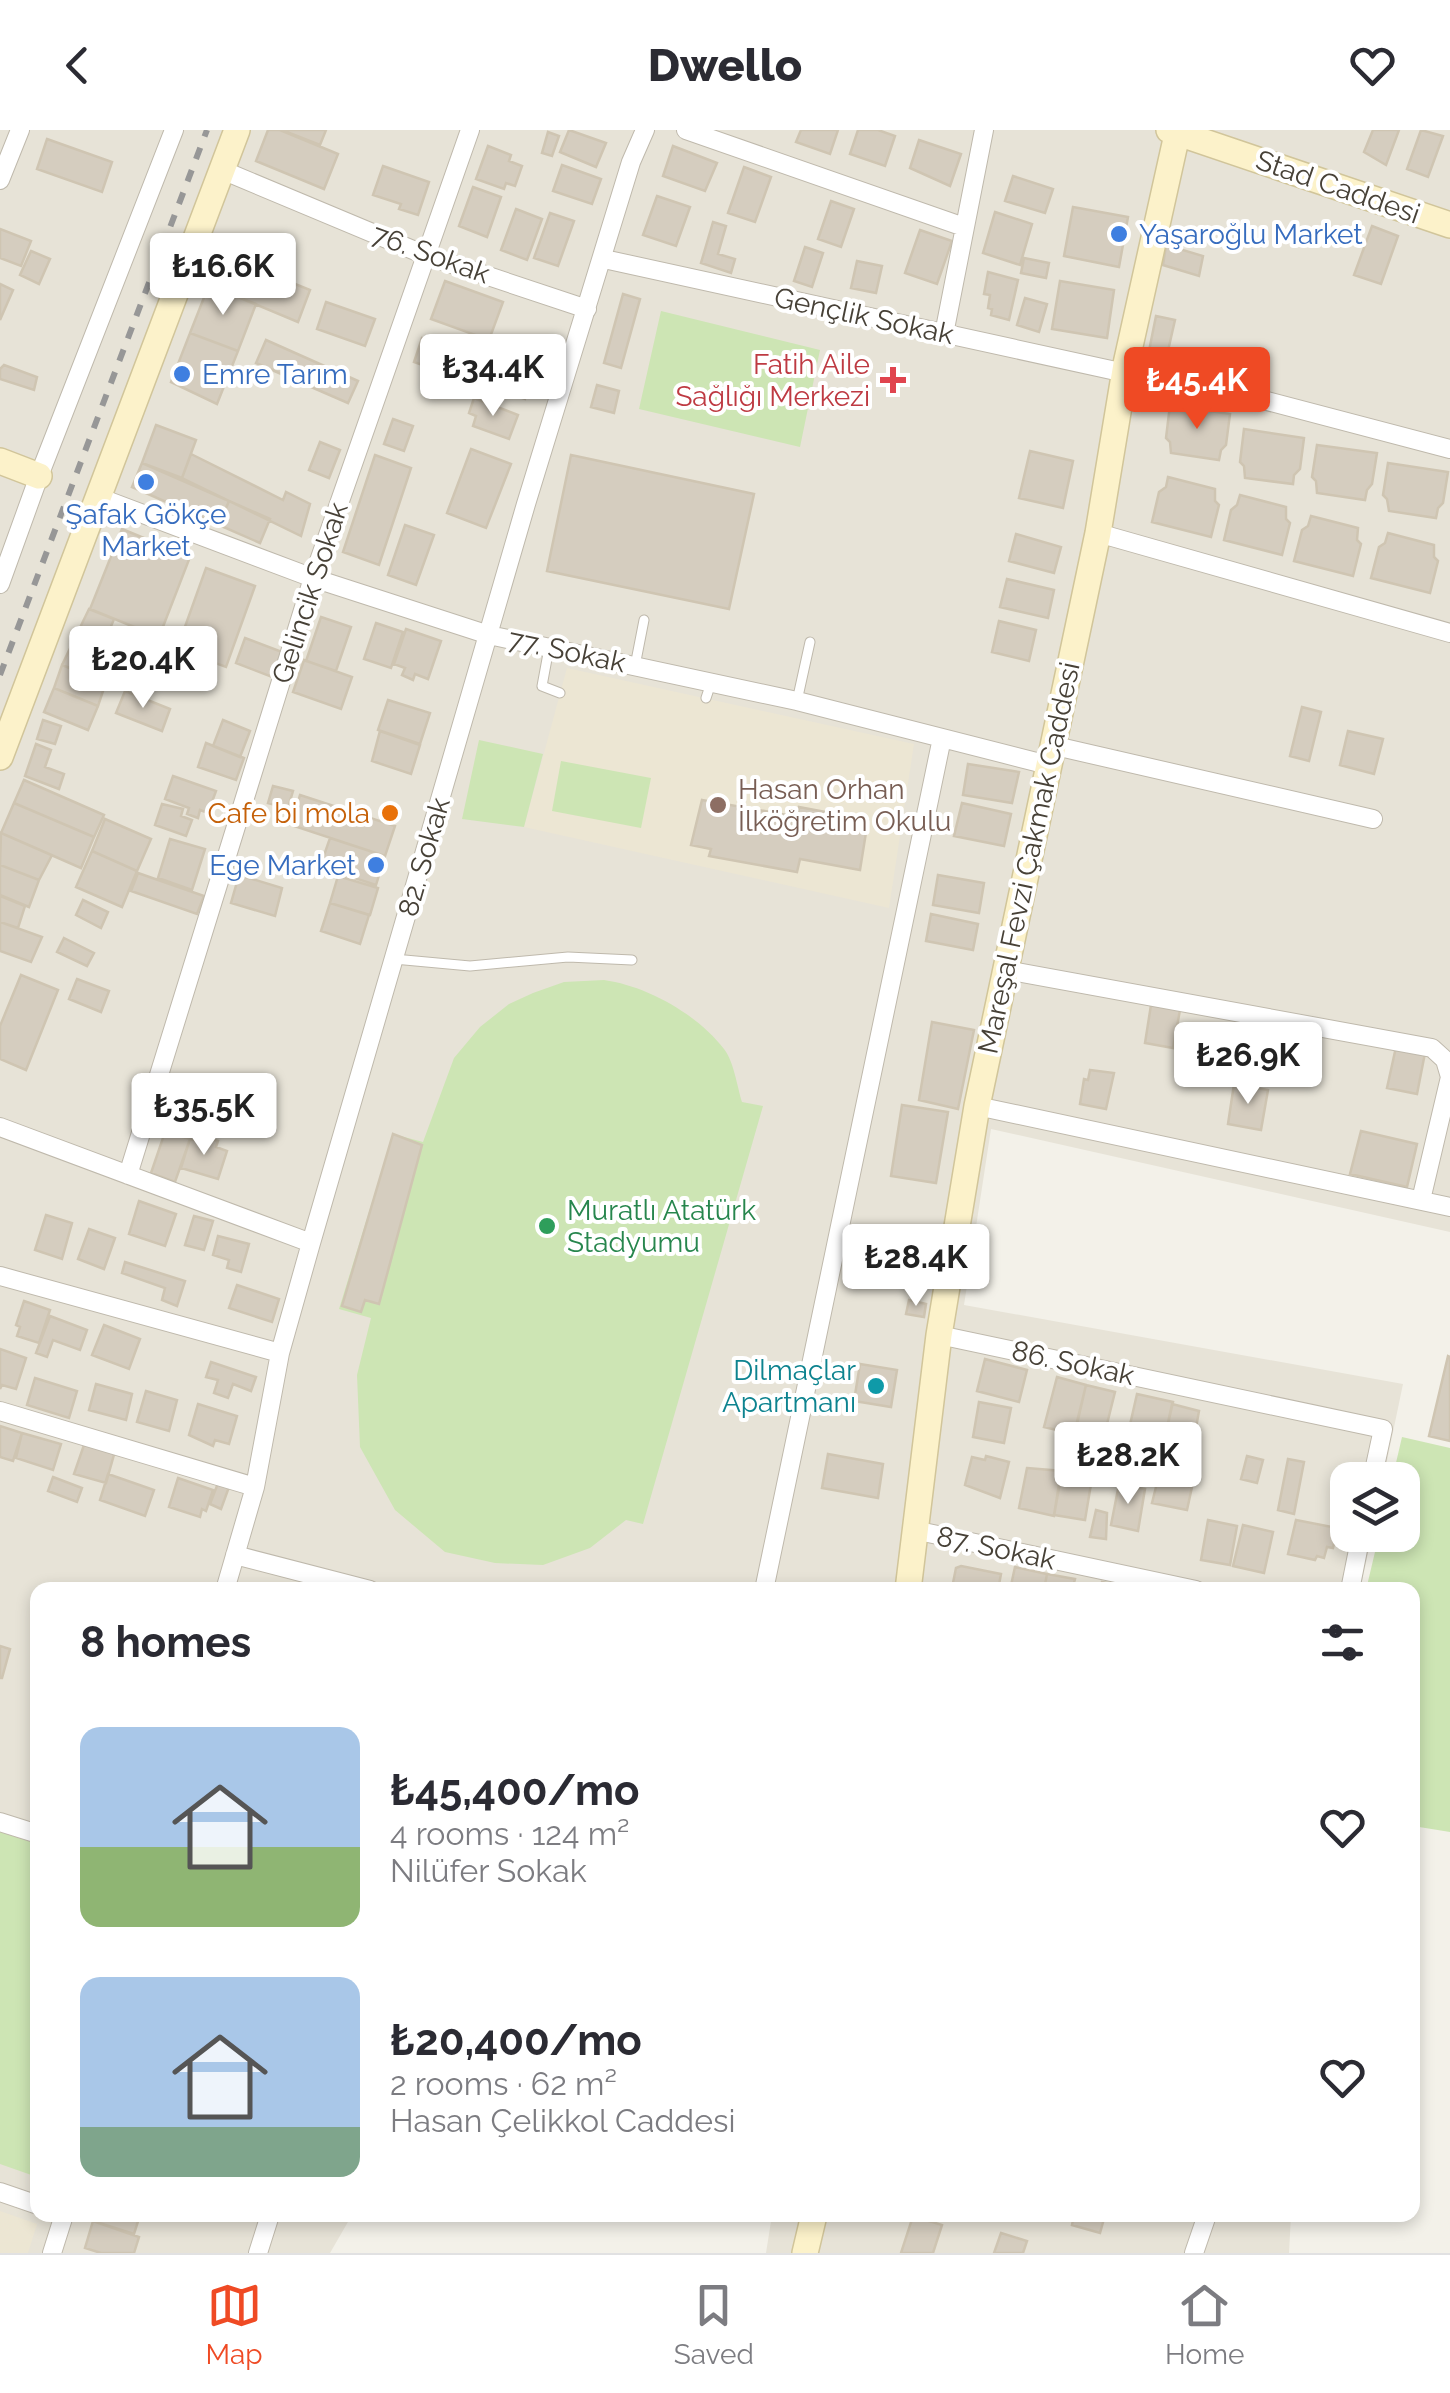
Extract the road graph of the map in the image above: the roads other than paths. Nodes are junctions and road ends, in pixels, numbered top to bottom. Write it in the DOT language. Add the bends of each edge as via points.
graph roads {
  1 [pos="20,130"];
  2 [pos="174,130"];
  3 [pos="237,130"];
  4 [pos="470,130"];
  5 [pos="645,130"];
  6 [pos="686,130"];
  7 [pos="984,130"];
  8 [pos="1174,131"];
  9 [pos="222,170"];
  10 [pos="0,180"];
  11 [pos="1450,226"];
  12 [pos="964,227"];
  13 [pos="425,254"];
  14 [pos="604,259"];
  15 [pos="587,309"];
  16 [pos="944,334"];
  17 [pos="1125,369"];
  18 [pos="1450,449"];
  19 [pos="0,461"];
  20 [pos="39,476"];
  21 [pos="98,497"];
  22 [pos="1098,533"];
  23 [pos="313,578"];
  24 [pos="0,584"];
  25 [pos="644,620"];
  26 [pos="1450,633"];
  27 [pos="490,635"];
  28 [pos="810,642"];
  29 [pos="549,648"];
  30 [pos="635,666"];
  31 [pos="560,693"];
  32 [pos="797,701"];
  33 [pos="942,738"];
  34 [pos="1050,755"];
  35 [pos="0,757"];
  36 [pos="1373,819"];
  37 [pos="394,959"];
  38 [pos="632,960"];
  39 [pos="1006,970"];
  40 [pos="977,1106"];
  41 [pos="0,1126"];
  42 [pos="128,1175"];
  43 [pos="1421,1200"];
  44 [pos="1450,1207"];
  45 [pos="837,1241"];
  46 [pos="311,1244"];
  47 [pos="950,1264"];
  48 [pos="0,1276"];
  49 [pos="940,1335"];
  50 [pos="280,1353"];
  51 [pos="0,1410"];
  52 [pos="1376,1462"];
  53 [pos="255,1488"];
  54 [pos="914,1530"];
  55 [pos="1358,1552"];
  56 [pos="235,1555"];
  57 [pos="227,1582"];
  58 [pos="339,1582"];
  59 [pos="766,1582"];
  60 [pos="909,1582"];
  61 [pos="1158,1582"];
  62 [pos="1352,1582"];
  63 [pos="0,1822"];
  64 [pos="30,1831"];
  65 [pos="0,2192"];
  66 [pos="30,2202"];
  67 [pos="62,2222"];
  68 [pos="268,2222"];
  69 [pos="812,2222"];
  70 [pos="1205,2222"];
  71 [pos="52,2253"];
  72 [pos="258,2253"];
  73 [pos="805,2253"];
  74 [pos="1194,2253"];
  1 -- 10 [label="street"];
  2 -- 20 [label="street"];
  3 -- 9 [label="street"];
  4 -- 13 [label="street, Gelincik Sokak"];
  5 -- 14 [label="street, 82. Sokak"];
  6 -- 12 [label="street"];
  7 -- 12 [label="street"];
  8 -- 11 [label="street, Stad Caddesi"];
  8 -- 17 [label="street, Mareşal Fevzi Çakmak Caddesi"];
  9 -- 13 [label="street, 76. Sokak"];
  9 -- 21 [label="street"];
  12 -- 16 [label="street"];
  13 -- 15 [label="street, 76. Sokak"];
  13 -- 23 [label="street, Gelincik Sokak"];
  14 -- 15 [label="street, 82. Sokak"];
  14 -- 16 [label="street, Gençlik Sokak"];
  15 -- 27 [label="street, 82. Sokak"];
  16 -- 17 [label="street, Gençlik Sokak"];
  17 -- 18 [label="street, Gençlik Sokak"];
  17 -- 22 [label="street, Mareşal Fevzi Çakmak Caddesi"];
  19 -- 20 [label="street"];
  20 -- 24 [label="street"];
  21 -- 23 [label="street, 77. Sokak"];
  21 -- 35 [label="street"];
  22 -- 26 [label="street"];
  22 -- 34 [label="street, Mareşal Fevzi Çakmak Caddesi"];
  23 -- 27 [label="street, 77. Sokak"];
  23 -- 42 [label="street, Gelincik Sokak"];
  25 -- 30 [label="lane"];
  27 -- 29 [label="street, 77. Sokak"];
  27 -- 37 [label="street, 82. Sokak"];
  28 -- 32 [label="lane"];
  29 -- 30 [label="street, 77. Sokak"];
  29 -- 31 [label="lane" via="542,686"];
  30 -- 32 [label="street, 77. Sokak" via="708,690"];
  32 -- 33 [label="street, 77. Sokak"];
  33 -- 34 [label="street, 77. Sokak"];
  33 -- 45 [label="street"];
  34 -- 36 [label="street, 77. Sokak"];
  34 -- 39 [label="street, Mareşal Fevzi Çakmak Caddesi"];
  37 -- 38 [label="lane" via="470,966 568,957"];
  37 -- 46 [label="street, 82. Sokak"];
  39 -- 40 [label="street, Mareşal Fevzi Çakmak Caddesi"];
  39 -- 43 [label="street" via="1432,1048 1450,1077"];
  40 -- 43 [label="street"];
  40 -- 47 [label="street, Mareşal Fevzi Çakmak Caddesi"];
  41 -- 42 [label="street"];
  42 -- 46 [label="street"];
  43 -- 44 [label="street"];
  45 -- 47 [label="street"];
  45 -- 59 [label="street"];
  46 -- 50 [label="street, 82. Sokak"];
  47 -- 49 [label="street, Mareşal Fevzi Çakmak Caddesi"];
  48 -- 50 [label="street"];
  49 -- 52 [label="street, 86. Sokak" via="1383,1429"];
  49 -- 54 [label="street, Mareşal Fevzi Çakmak Caddesi"];
  50 -- 53 [label="street, 82. Sokak"];
  51 -- 53 [label="street"];
  53 -- 56 [label="street, 82. Sokak"];
  54 -- 60 [label="street, Mareşal Fevzi Çakmak Caddesi"];
  54 -- 61 [label="street, 87. Sokak"];
  55 -- 62 [label="street"];
  56 -- 57 [label="street, 82. Sokak"];
  56 -- 58 [label="street"];
  63 -- 64 [label="street"];
  65 -- 66 [label="street"];
  67 -- 71 [label="street"];
  68 -- 72 [label="street"];
  69 -- 73 [label="street"];
  70 -- 74 [label="street"];
}
